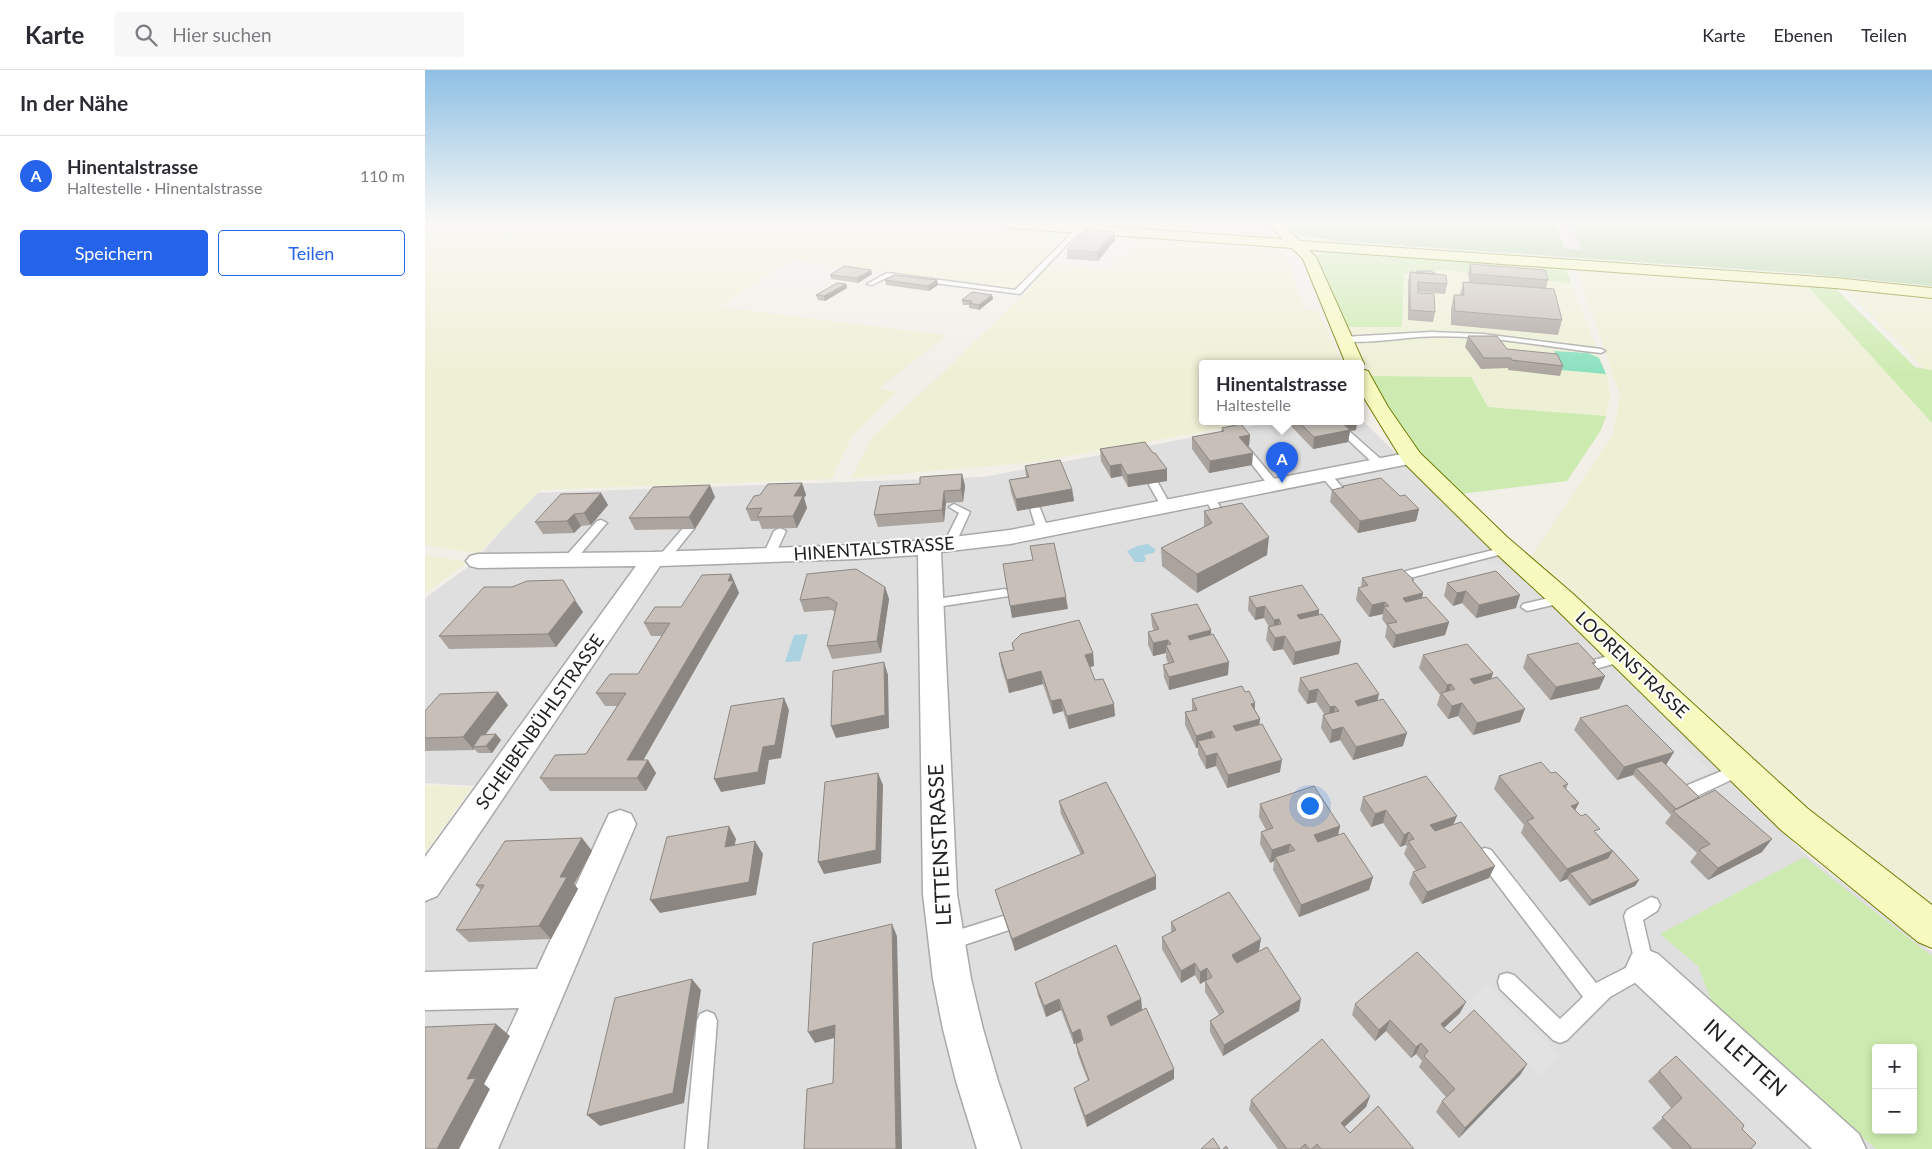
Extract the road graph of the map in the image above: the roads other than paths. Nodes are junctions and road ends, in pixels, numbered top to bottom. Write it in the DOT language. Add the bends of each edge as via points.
graph roads {
  1 [pos="1034,274"];
  2 [pos="1317,274"];
  3 [pos="1717,274"];
  4 [pos="870,284"];
  5 [pos="1932,293"];
  6 [pos="1343,339"];
  7 [pos="1601,351"];
  8 [pos="1353,360"];
  9 [pos="1364,381"];
  10 [pos="1345,432"];
  11 [pos="1243,447"];
  12 [pos="1412,458"];
  13 [pos="1380,464"];
  14 [pos="1325,474"];
  15 [pos="1153,483"];
  16 [pos="1273,484"];
  17 [pos="1344,496"];
  18 [pos="1209,498"];
  19 [pos="1166,506"];
  20 [pos="954,507"];
  21 [pos="1035,508"];
  22 [pos="601,523"];
  23 [pos="1224,524"];
  24 [pos="688,529"];
  25 [pos="780,530"];
  26 [pos="1043,531"];
  27 [pos="939,546"];
  28 [pos="1506,550"];
  29 [pos="769,555"];
  30 [pos="659,559"];
  31 [pos="569,560"];
  32 [pos="478,561"];
  33 [pos="1410,574"];
  34 [pos="1005,593"];
  35 [pos="1562,599"];
  36 [pos="930,604"];
  37 [pos="1527,607"];
  38 [pos="1623,657"];
  39 [pos="1584,667"];
  40 [pos="1741,769"];
  41 [pos="1689,792"];
  42 [pos="620,824"];
  43 [pos="1475,841"];
  44 [pos="425,885"];
  45 [pos="1651,905"];
  46 [pos="1003,924"];
  47 [pos="1932,929"];
  48 [pos="947,942"];
  49 [pos="1645,967"];
  50 [pos="1507,982"];
  51 [pos="547,988"];
  52 [pos="425,991"];
  53 [pos="1595,997"];
  54 [pos="707,1021"];
  55 [pos="989,1145"];
  56 [pos="476,1149"];
  57 [pos="696,1149"];
  58 [pos="1844,1149"];
  1 -- 4 [label="lane" via="1017,292 887,275"];
  2 -- 6 [label="main road"];
  3 -- 5 [label="main road"];
  6 -- 7 [label="lane" via="1443,334"];
  6 -- 8 [label="main road"];
  9 -- 12 [label="main road, LOORENSTRASSE"];
  10 -- 13 [label="lane"];
  11 -- 16 [label="lane"];
  12 -- 13 [label="street, HINENTALSTRASSE"];
  12 -- 28 [label="main road, LOORENSTRASSE"];
  13 -- 14 [label="street, HINENTALSTRASSE"];
  14 -- 16 [label="street, HINENTALSTRASSE"];
  14 -- 17 [label="lane"];
  15 -- 19 [label="lane"];
  16 -- 18 [label="street, HINENTALSTRASSE"];
  18 -- 19 [label="street, HINENTALSTRASSE"];
  18 -- 23 [label="lane"];
  19 -- 26 [label="street, HINENTALSTRASSE"];
  20 -- 27 [label="lane" via="965,512"];
  21 -- 26 [label="lane"];
  22 -- 31 [label="lane"];
  24 -- 30 [label="lane"];
  25 -- 29 [label="lane"];
  26 -- 27 [label="street, HINENTALSTRASSE"];
  27 -- 29 [label="street, HINENTALSTRASSE"];
  27 -- 36 [label="street, LETTENSTRASSE"];
  28 -- 33 [label="lane"];
  28 -- 35 [label="main road, LOORENSTRASSE"];
  29 -- 30 [label="street, HINENTALSTRASSE"];
  30 -- 31 [label="street, HINENTALSTRASSE"];
  30 -- 44 [label="street, SCHEIBENBÜHLSTRASSE"];
  31 -- 32 [label="street, HINENTALSTRASSE"];
  34 -- 36 [label="lane"];
  35 -- 37 [label="lane"];
  35 -- 38 [label="main road, LOORENSTRASSE"];
  36 -- 48 [label="street, LETTENSTRASSE" via="940,894"];
  38 -- 39 [label="lane"];
  38 -- 40 [label="main road, LOORENSTRASSE"];
  40 -- 41 [label="lane"];
  40 -- 47 [label="main road, LOORENSTRASSE" via="1794,819"];
  42 -- 51 [label="street"];
  43 -- 53 [label="lane"];
  45 -- 49 [label="lane" via="1633,916"];
  46 -- 48 [label="lane"];
  48 -- 55 [label="street, LETTENSTRASSE" via="952,979"];
  49 -- 53 [label="lane"];
  49 -- 58 [label="street, IN LETTEN"];
  50 -- 53 [label="lane" via="1560,1033"];
  51 -- 52 [label="street"];
  51 -- 56 [label="street"];
  54 -- 57 [label="lane"];
}
